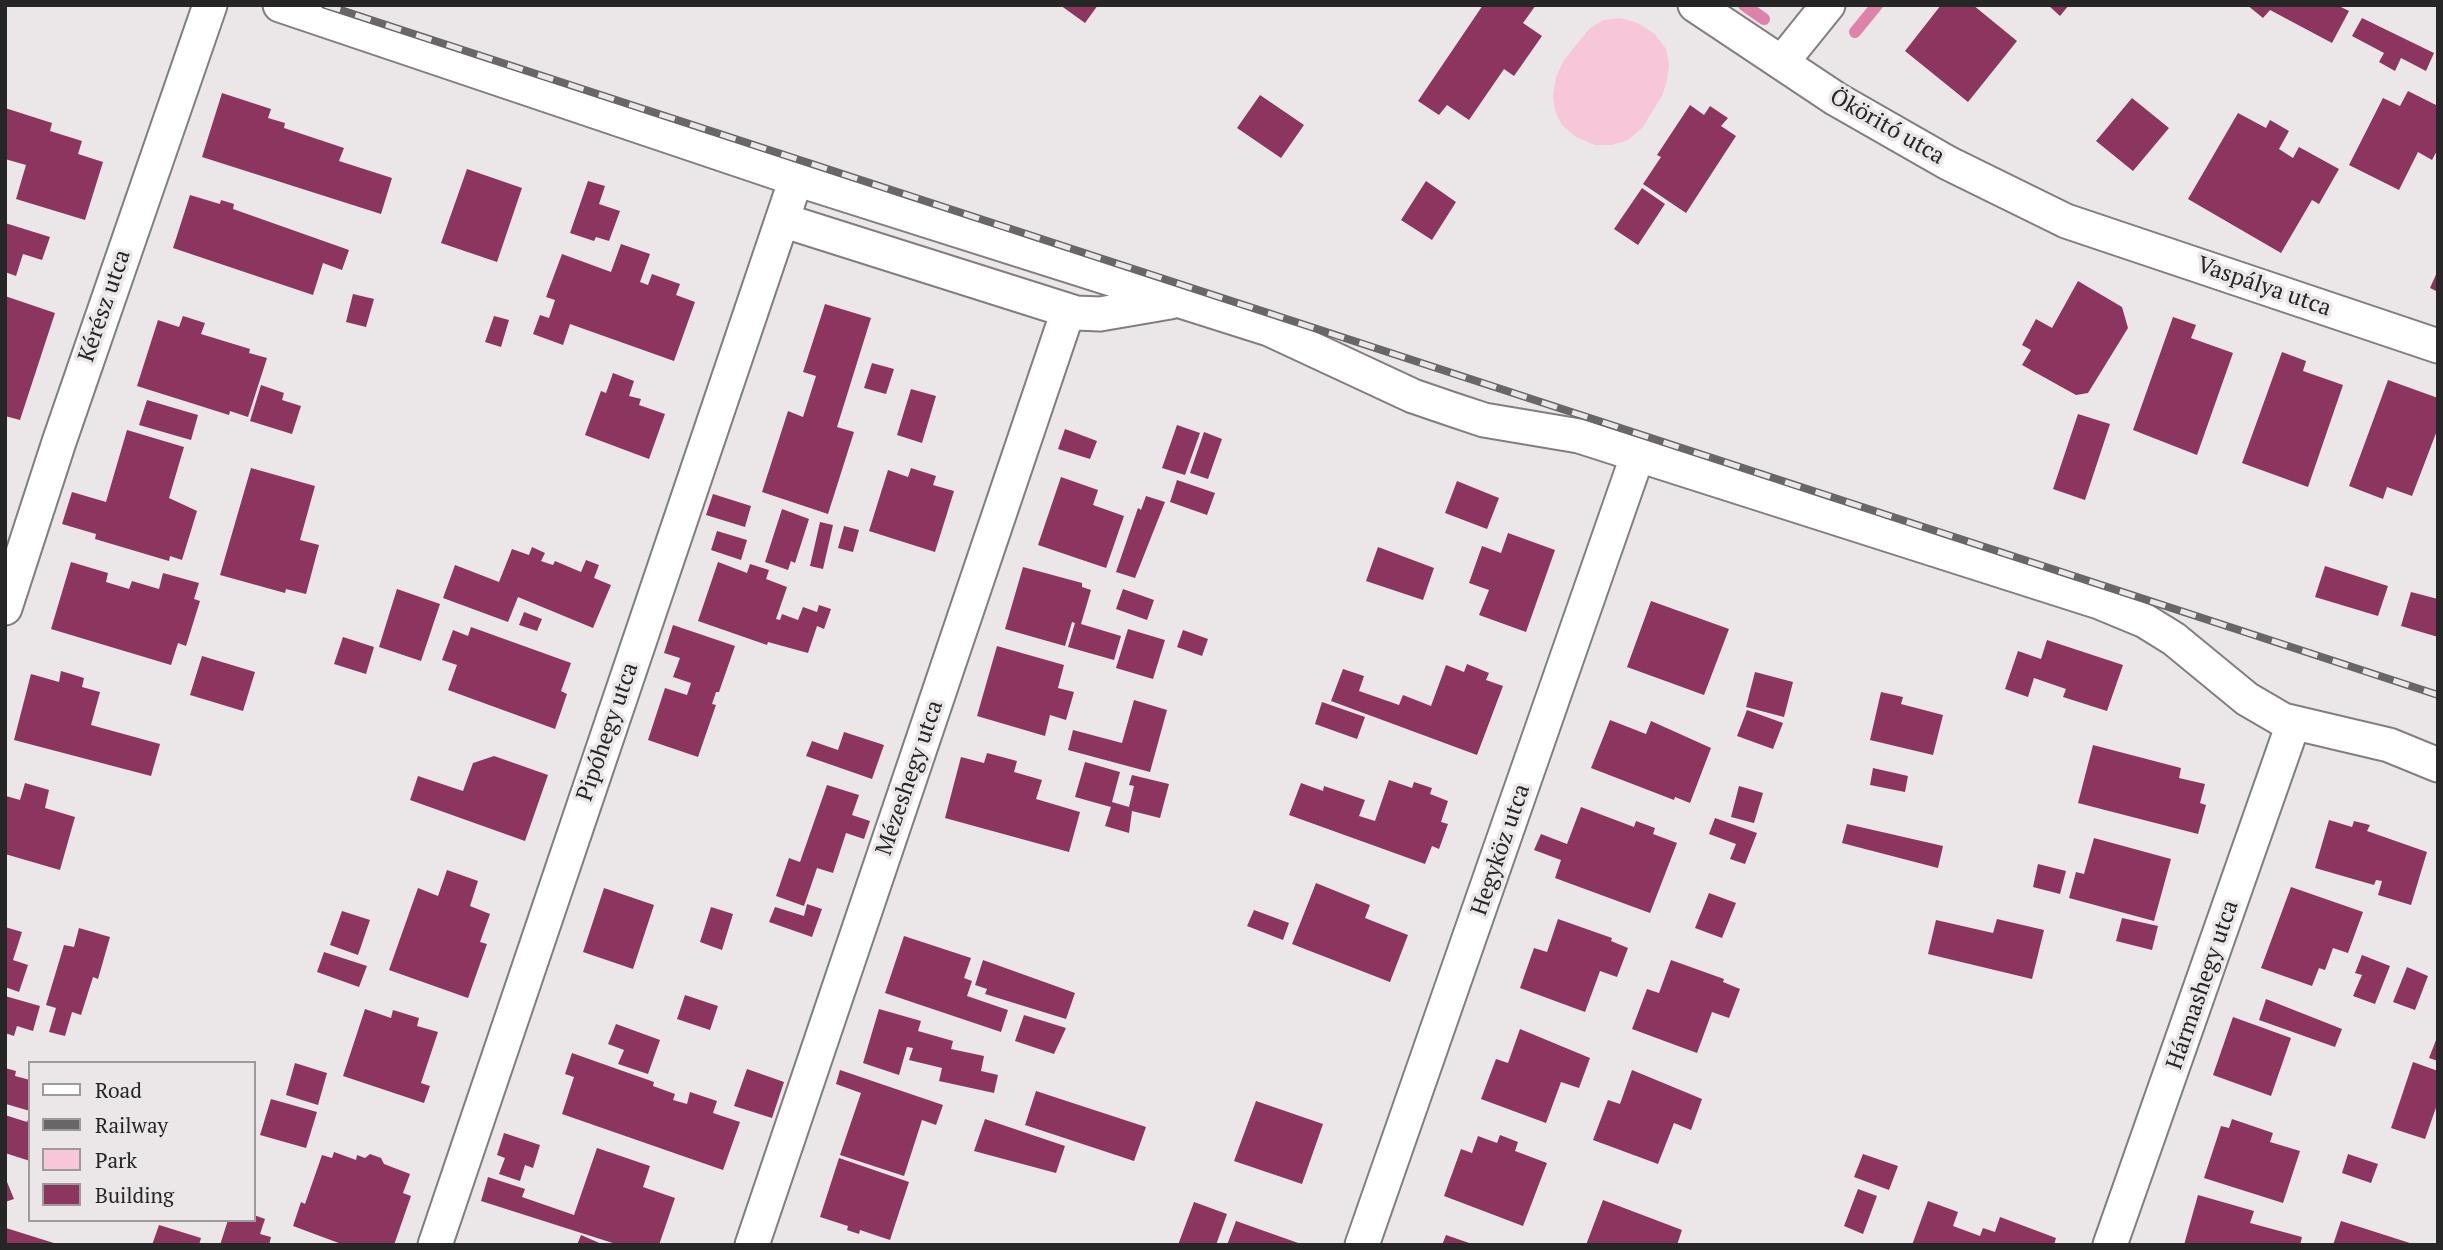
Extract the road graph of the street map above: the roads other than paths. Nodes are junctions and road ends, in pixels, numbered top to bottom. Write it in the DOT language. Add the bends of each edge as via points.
graph roads {
  1 [pos="211,5"];
  2 [pos="280,5"];
  3 [pos="1695,5"];
  4 [pos="1828,5"];
  5 [pos="1782,62"];
  6 [pos="796,179"];
  7 [pos="782,220"];
  8 [pos="2091,229"];
  9 [pos="1178,300"];
  10 [pos="1068,311"];
  11 [pos="2438,346"];
  12 [pos="1638,454"];
  13 [pos="5,608"];
  14 [pos="2293,724"];
  15 [pos="2438,765"];
  16 [pos="435,1245"];
  17 [pos="752,1245"];
  18 [pos="1362,1245"];
  19 [pos="2110,1245"];
  1 -- 13 [label="street, Kérész utca"];
  2 -- 6 [label="street"];
  3 -- 5 [label="street, Ököritó utca"];
  4 -- 5 [label="street"];
  5 -- 8 [label="street, Ököritó utca" via="1836,99 1948,163"];
  6 -- 7 [label="street, Pipóhegy utca"];
  6 -- 9 [label="street"];
  7 -- 10 [label="street"];
  7 -- 16 [label="street, Pipóhegy utca"];
  8 -- 11 [label="street, Vaspálya utca"];
  9 -- 10 [label="street" via="1092,315"];
  9 -- 12 [label="street" via="1289,337 1413,396 1451,409 1484,420 1579,436"];
  10 -- 17 [label="street, Mézeshegy utca"];
  12 -- 14 [label="street" via="2145,621 2247,699"];
  12 -- 18 [label="street, Hegyköz utca"];
  14 -- 15 [label="street" via="2389,745"];
  14 -- 19 [label="street, Hármashegy utca"];
}
